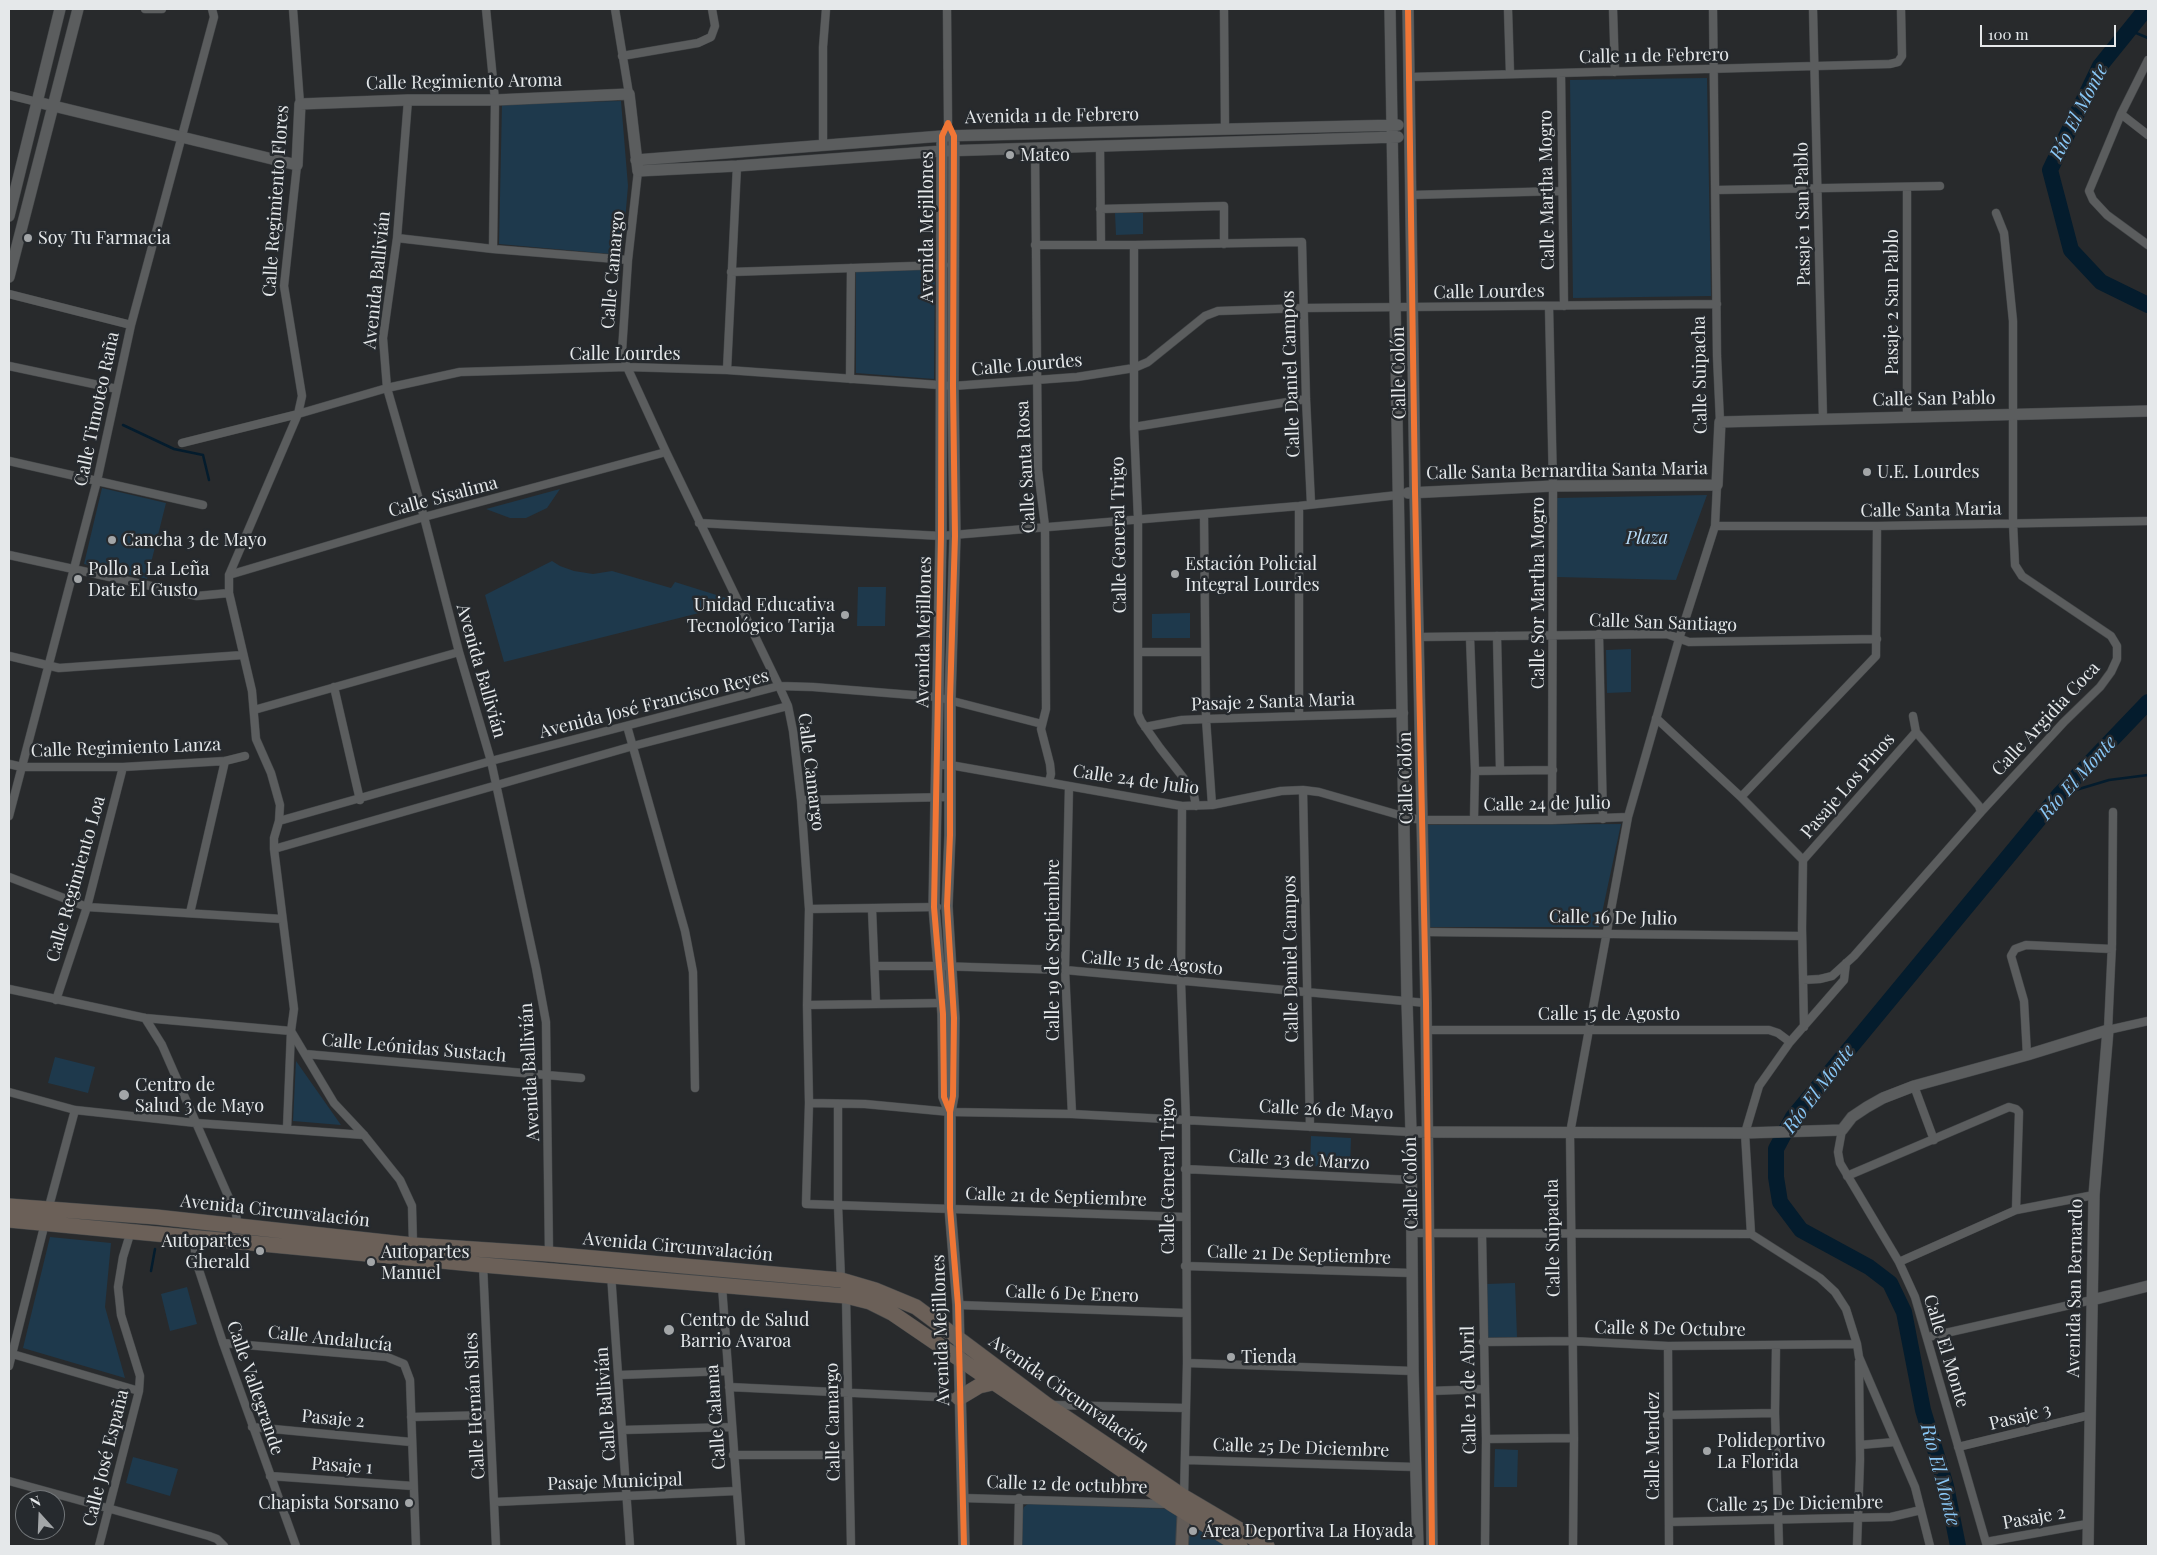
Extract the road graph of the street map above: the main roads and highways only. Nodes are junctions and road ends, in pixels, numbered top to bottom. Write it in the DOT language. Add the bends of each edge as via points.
graph roads {
  1 [pos="9,1206"];
  2 [pos="46,1216"];
  3 [pos="9,1220"];
  4 [pos="238,1234"];
  5 [pos="992,1383"];
  6 [pos="959,1398"];
  7 [pos="1180,1504"];
  8 [pos="1182,1546"];
  9 [pos="1240,1546"];
  10 [pos="1267,1546"];
  1 -- 2 [label="highway, Avenida Circunvalación"];
  2 -- 3 [label="highway, Avenida Circunvalación"];
  2 -- 4 [label="highway, Avenida Circunvalación" via="156,1217"];
  2 -- 4 [label="highway, Avenida Circunvalación" via="130,1231 195,1238"];
  4 -- 5 [label="highway, Avenida Circunvalación" via="483,1265 846,1296 870,1302 892,1313"];
  4 -- 7 [label="highway, Avenida Circunvalación" via="549,1254 841,1280 875,1290 916,1308"];
  5 -- 6 [label="highway" via="979,1386"];
  5 -- 7 [label="highway, Avenida Circunvalación"];
  7 -- 8 [label="main road, Calle General Trigo"];
  7 -- 9 [label="highway, Avenida Circunvalación"];
  7 -- 10 [label="highway, Avenida Circunvalación"];
}
